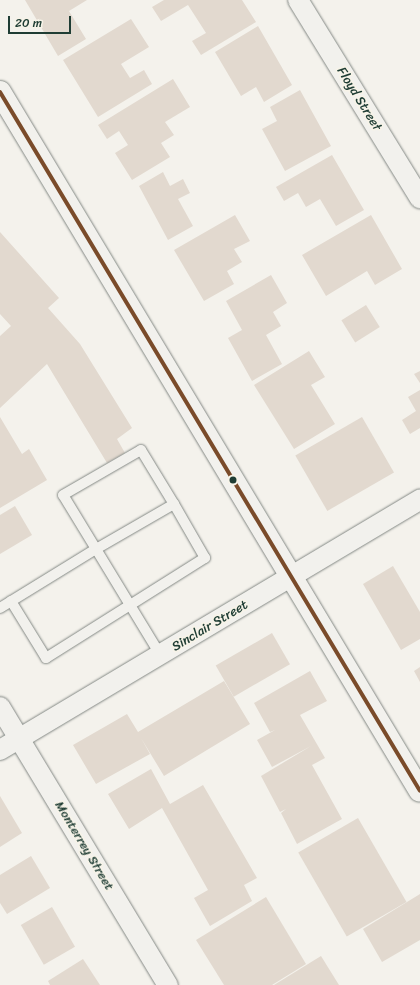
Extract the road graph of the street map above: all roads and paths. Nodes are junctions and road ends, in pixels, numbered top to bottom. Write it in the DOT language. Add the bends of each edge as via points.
graph roads {
  1 [pos="298,0"];
  2 [pos="0,92"];
  3 [pos="420,198"];
  4 [pos="420,500"];
  5 [pos="174,504"];
  6 [pos="96,549"];
  7 [pos="293,577"];
  8 [pos="11,601"];
  9 [pos="131,604"];
  10 [pos="0,608"];
  11 [pos="161,656"];
  12 [pos="0,707"];
  13 [pos="19,739"];
  14 [pos="0,750"];
  15 [pos="420,791"];
  16 [pos="168,985"];
  1 -- 3 [label="street, Floyd Street"];
  2 -- 7 [label="main road"];
  4 -- 7 [label="street, Sinclair Street"];
  5 -- 6 [label="lane"];
  5 -- 6 [label="lane" via="141,450 63,495"];
  5 -- 9 [label="lane" via="206,558"];
  6 -- 8 [label="lane"];
  6 -- 9 [label="lane"];
  7 -- 11 [label="street, Sinclair Street"];
  7 -- 15 [label="main road"];
  8 -- 9 [label="lane" via="46,658"];
  8 -- 10 [label="lane"];
  9 -- 11 [label="lane"];
  11 -- 13 [label="street, Sinclair Street"];
  12 -- 13 [label="street, Monterrey Street"];
  13 -- 14 [label="street, Sinclair Street"];
  13 -- 16 [label="street, Monterrey Street"];
}
